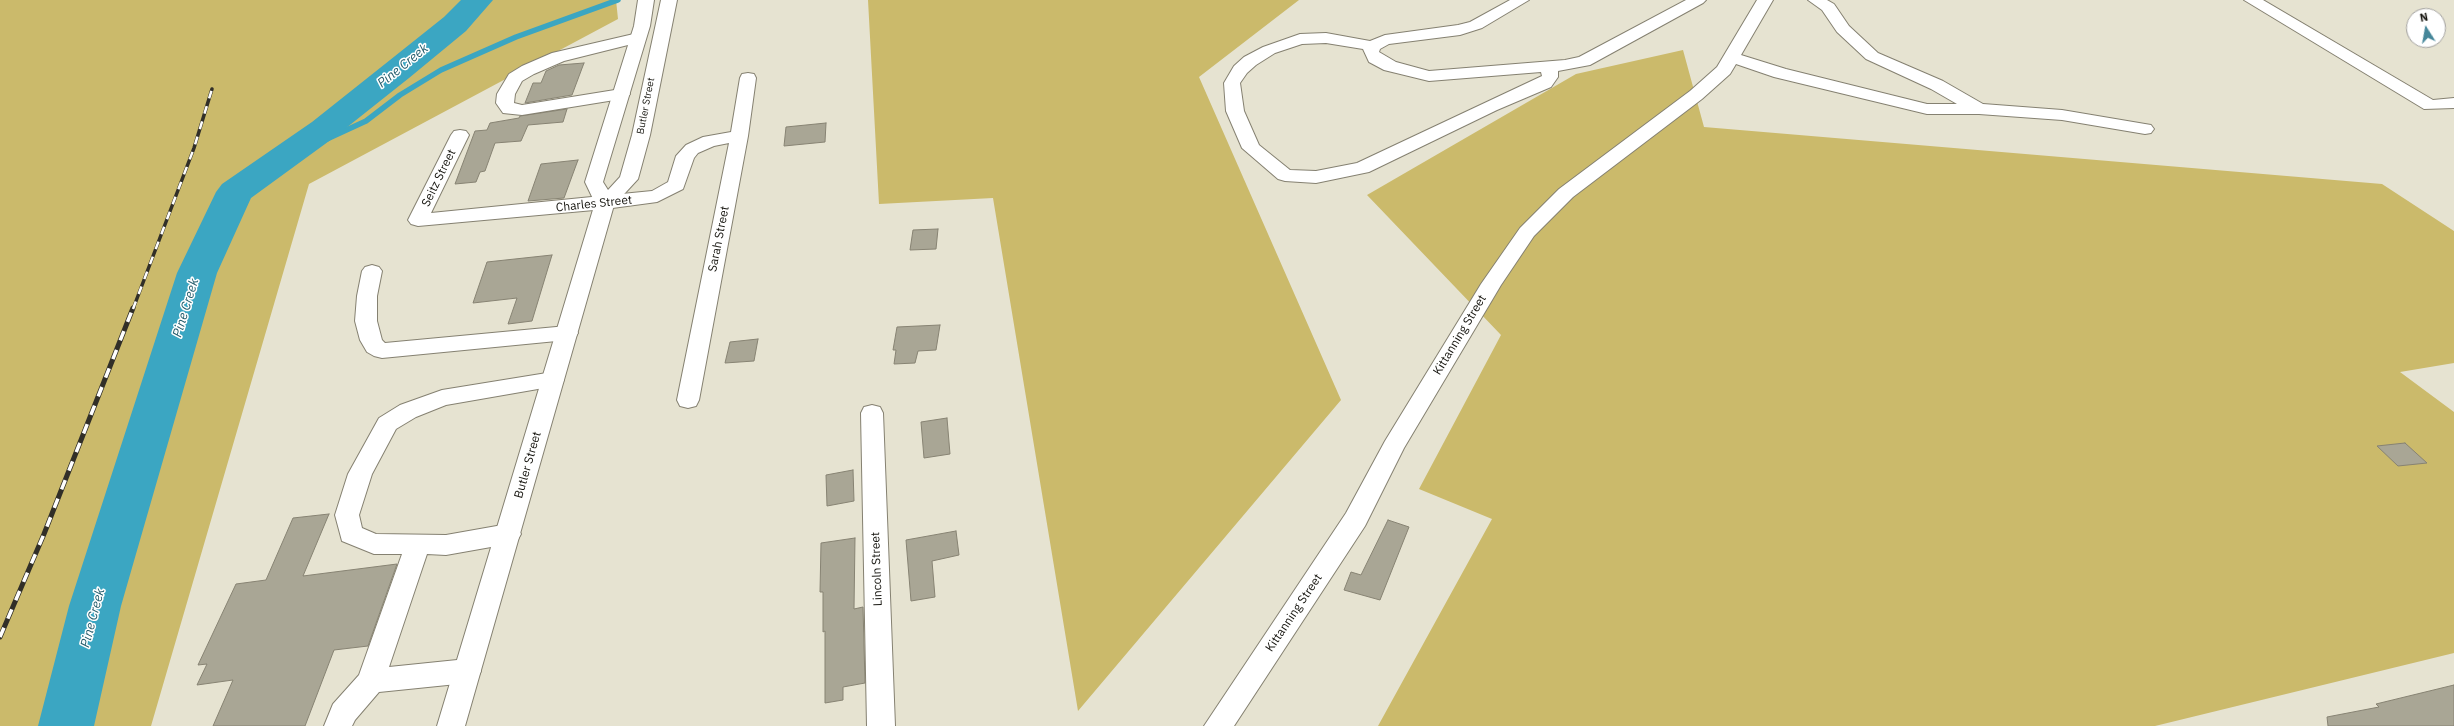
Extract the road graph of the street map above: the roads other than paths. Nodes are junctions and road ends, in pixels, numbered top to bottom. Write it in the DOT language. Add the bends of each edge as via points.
graph roads {
  1 [pos="669,0"];
  2 [pos="1521,0"];
  3 [pos="1698,0"];
  4 [pos="1765,0"];
  5 [pos="1816,0"];
  6 [pos="2252,0"];
  7 [pos="646,5"];
  8 [pos="638,38"];
  9 [pos="1372,46"];
  10 [pos="1732,58"];
  11 [pos="1549,66"];
  12 [pos="748,78"];
  13 [pos="621,94"];
  14 [pos="2454,103"];
  15 [pos="1979,109"];
  16 [pos="2146,129"];
  17 [pos="460,135"];
  18 [pos="739,136"];
  19 [pos="605,203"];
  20 [pos="418,220"];
  21 [pos="372,271"];
  22 [pos="567,333"];
  23 [pos="553,380"];
  24 [pos="688,400"];
  25 [pos="872,413"];
  26 [pos="508,534"];
  27 [pos="418,545"];
  28 [pos="467,671"];
  29 [pos="371,681"];
  30 [pos="338,726"];
  31 [pos="451,726"];
  32 [pos="881,726"];
  33 [pos="1218,726"];
  1 -- 19 [label="main road, Butler Street" via="641,135 629,179"];
  2 -- 9 [label="main road" via="1476,25 1385,40"];
  3 -- 11 [label="main road" via="1584,61"];
  4 -- 10 [label="main road, Kittanning Street"];
  5 -- 15 [label="main road" via="1828,7 1843,29 1872,56 1948,91"];
  6 -- 14 [label="main road" via="2430,105"];
  7 -- 8 [label="main road"];
  8 -- 13 [label="main road"];
  8 -- 13 [label="main road" via="558,57 528,70 515,78 506,94 505,103 509,109 522,110"];
  9 -- 11 [label="main road" via="1370,52 1375,58 1390,66 1429,76"];
  9 -- 11 [label="main road" via="1326,38 1300,39 1269,50 1250,61 1240,70 1232,83 1235,111 1251,148 1285,175 1316,177 1362,168 1545,83 1550,77"];
  10 -- 15 [label="main road" via="1780,73 1927,109"];
  10 -- 33 [label="main road, Kittanning Street" via="1724,70 1696,95 1566,193 1527,232 1491,284 1410,420 1356,519"];
  12 -- 18 [label="main road, Sarah Street"];
  13 -- 19 [label="main road" via="594,182"];
  15 -- 16 [label="main road" via="2062,115"];
  17 -- 20 [label="main road, Seitz Street"];
  18 -- 19 [label="main road, Charles Street" via="709,141 687,152 676,185 664,193 645,199"];
  18 -- 24 [label="main road, Sarah Street"];
  19 -- 20 [label="main road, Charles Street"];
  19 -- 22 [label="main road, Butler Street"];
  21 -- 22 [label="main road" via="366,321 371,340 382,352"];
  22 -- 23 [label="main road, Butler Street"];
  23 -- 26 [label="main road, Butler Street"];
  23 -- 27 [label="main road" via="442,398 408,411 387,424 360,474 347,515 351,534 374,544"];
  25 -- 32 [label="main road, Lincoln Street"];
  26 -- 27 [label="main road" via="446,545"];
  26 -- 28 [label="main road, Butler Street"];
  27 -- 29 [label="main road"];
  28 -- 29 [label="main road"];
  28 -- 31 [label="main road, Butler Street"];
  29 -- 30 [label="main road" via="343,713"];
}
